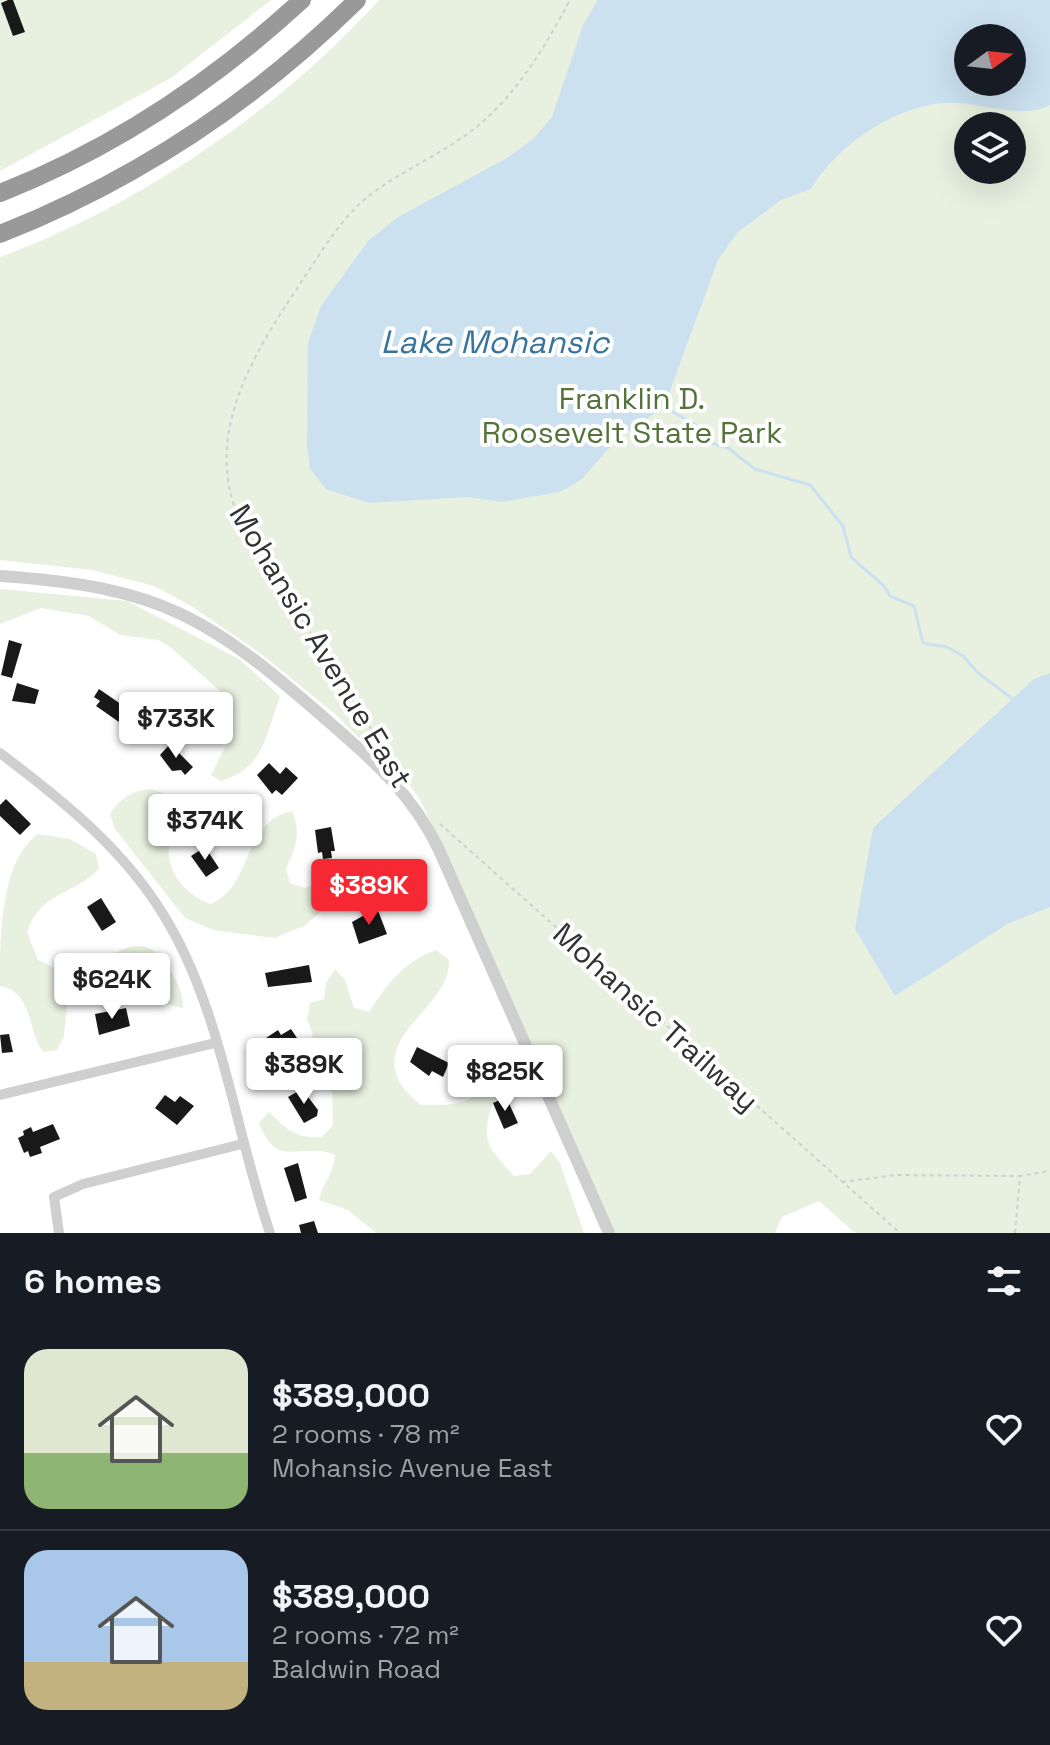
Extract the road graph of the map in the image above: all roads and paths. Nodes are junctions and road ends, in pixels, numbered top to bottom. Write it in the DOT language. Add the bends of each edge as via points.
graph roads {
  1 [pos="302,0"];
  2 [pos="357,0"];
  3 [pos="570,0"];
  4 [pos="0,193"];
  5 [pos="0,237"];
  6 [pos="0,576"];
  7 [pos="0,753"];
  8 [pos="394,766"];
  9 [pos="434,819"];
  10 [pos="215,1043"];
  11 [pos="0,1095"];
  12 [pos="242,1144"];
  13 [pos="1050,1171"];
  14 [pos="1020,1176"];
  15 [pos="841,1183"];
  16 [pos="59,1233"];
  17 [pos="270,1233"];
  18 [pos="609,1233"];
  19 [pos="900,1233"];
  20 [pos="1015,1233"];
  1 -- 4 [label="highway" via="239,54 151,116 82,156"];
  2 -- 5 [label="highway" via="296,57 199,130 130,173"];
  3 -- 8 [label="path, Mohansic Avenue East" via="525,76 487,118 379,188 344,221 265,337 233,409 227,475 240,521"];
  6 -- 18 [label="street, Mohansic Avenue East" via="104,587 203,623 266,667 400,786 439,850"];
  7 -- 10 [label="street" via="80,817 127,864 157,904 191,969"];
  9 -- 15 [label="path, Mohansic Trailway"];
  10 -- 11 [label="street"];
  10 -- 12 [label="street"];
  12 -- 16 [label="street" via="83,1184 54,1197"];
  12 -- 17 [label="street"];
  13 -- 14 [label="path"];
  14 -- 15 [label="path" via="896,1175"];
  14 -- 20 [label="path"];
  15 -- 19 [label="path, Mohansic Trailway"];
}
